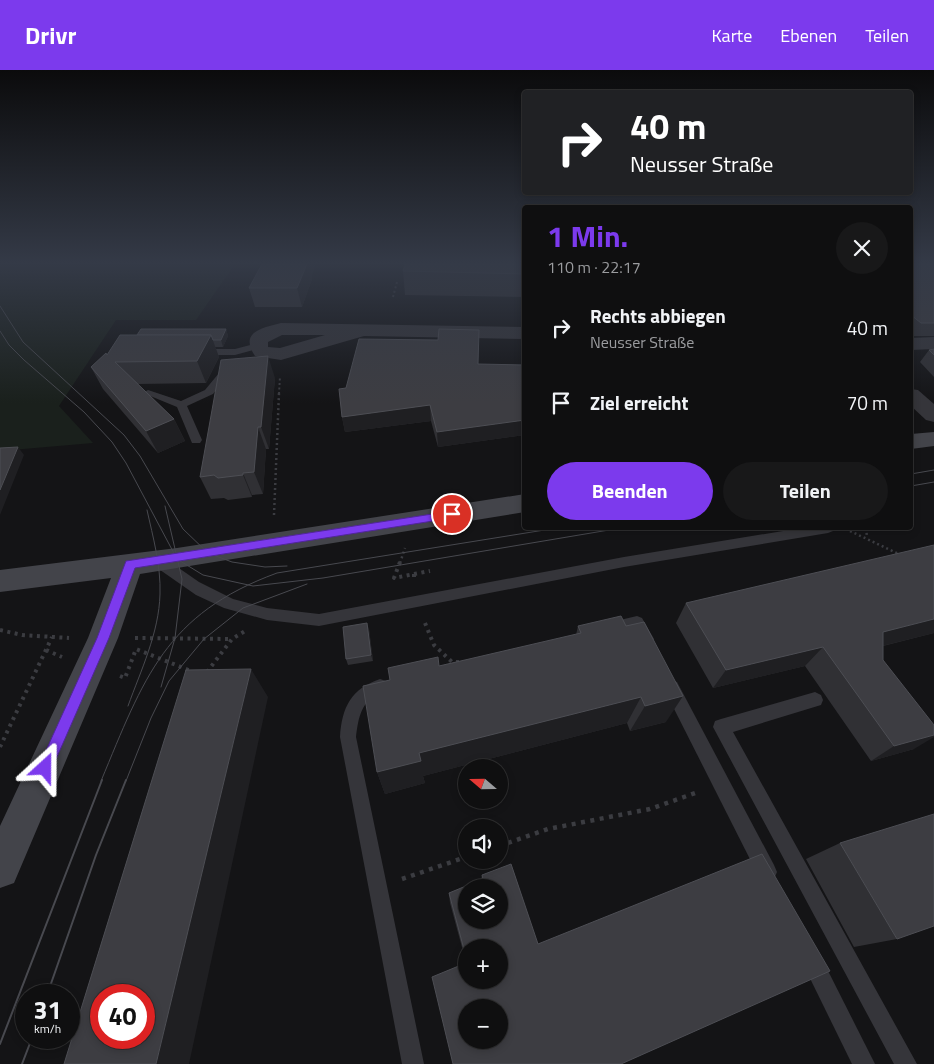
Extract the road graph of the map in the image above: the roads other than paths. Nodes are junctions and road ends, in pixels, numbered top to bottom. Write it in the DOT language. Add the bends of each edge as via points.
graph roads {
  1 [pos="361,331"];
  2 [pos="522,333"];
  3 [pos="934,343"];
  4 [pos="913,344"];
  5 [pos="258,346"];
  6 [pos="188,352"];
  7 [pos="235,352"];
  8 [pos="148,393"];
  9 [pos="913,397"];
  10 [pos="182,405"];
  11 [pos="934,415"];
  12 [pos="934,439"];
  13 [pos="196,440"];
  14 [pos="913,442"];
  15 [pos="522,503"];
  16 [pos="816,530"];
  17 [pos="144,563"];
  18 [pos="0,581"];
  19 [pos="588,633"];
  20 [pos="654,656"];
  21 [pos="663,673"];
  22 [pos="380,686"];
  23 [pos="815,700"];
  24 [pos="0,869"];
  25 [pos="775,888"];
  26 [pos="806,948"];
  27 [pos="413,1064"];
  28 [pos="864,1064"];
  29 [pos="906,1064"];
  1 -- 2 [label="street"];
  1 -- 5 [label="street" via="281,354 262,352"];
  1 -- 5 [label="street" via="281,329 265,334 258,340"];
  3 -- 4 [label="street"];
  5 -- 7 [label="lane"];
  6 -- 7 [label="lane"];
  7 -- 10 [label="lane" via="227,373 208,392"];
  8 -- 10 [label="lane"];
  9 -- 11 [label="street"];
  10 -- 13 [label="lane"];
  12 -- 14 [label="main road"];
  15 -- 17 [label="main road"];
  16 -- 17 [label="lane" via="624,562 319,620 274,615 218,600"];
  17 -- 18 [label="main road"];
  17 -- 24 [label="main road" via="103,638"];
  19 -- 20 [label="lane" via="637,622"];
  21 -- 25 [label="lane"];
  22 -- 27 [label="lane" via="364,693 354,707 349,719 348,737"];
  23 -- 29 [label="lane" via="721,726"];
  26 -- 28 [label="lane"];
}
